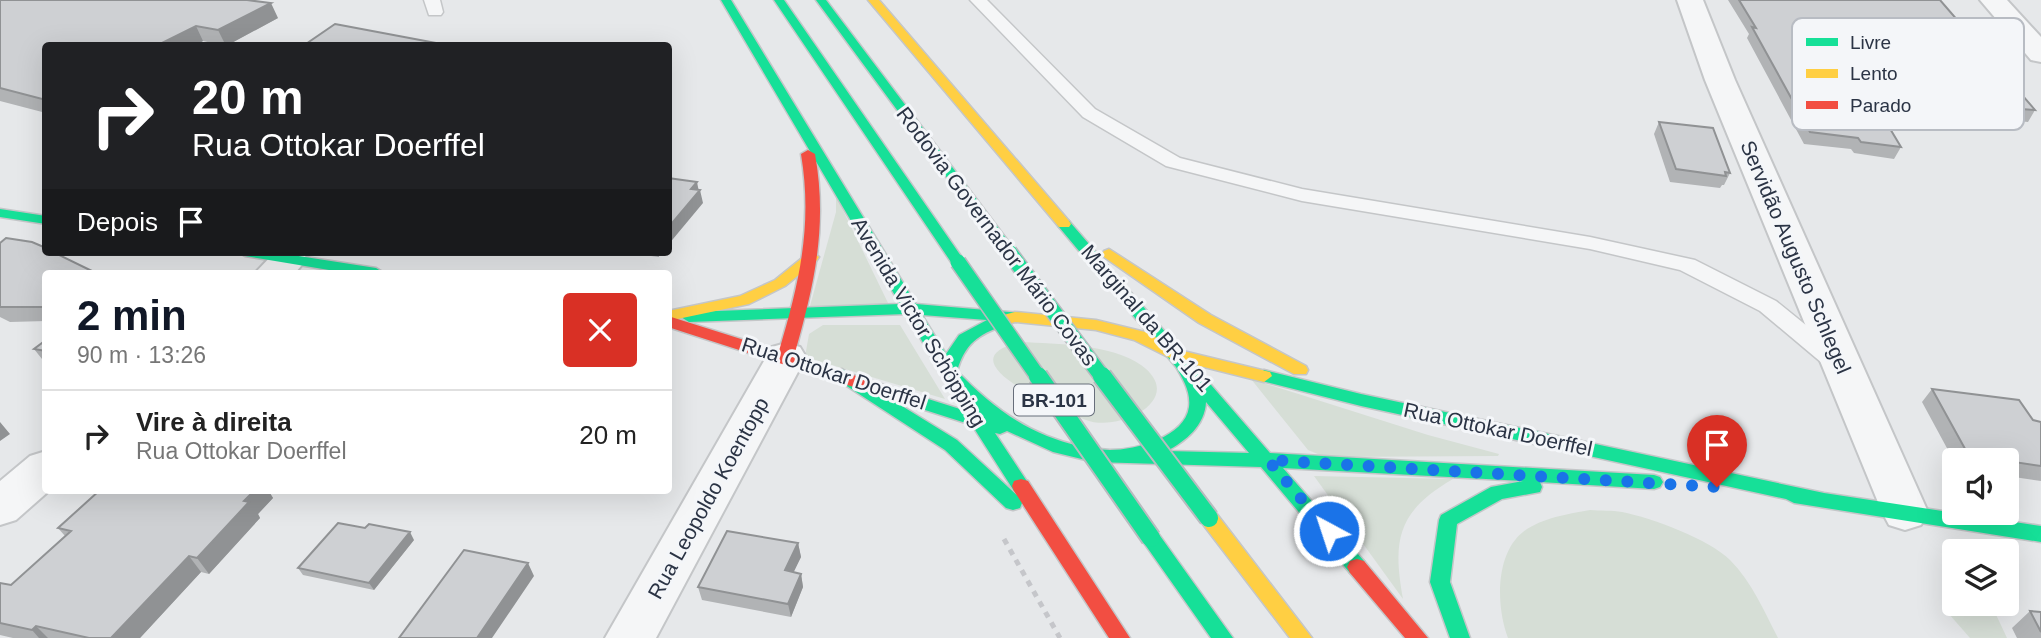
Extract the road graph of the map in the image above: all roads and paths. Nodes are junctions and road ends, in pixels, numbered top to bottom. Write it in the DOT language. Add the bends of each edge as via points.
graph roads {
  1 [pos="726,0"];
  2 [pos="779,0"];
  3 [pos="821,0"];
  4 [pos="873,0"];
  5 [pos="978,0"];
  6 [pos="1690,0"];
  7 [pos="1993,0"];
  8 [pos="2009,18"];
  9 [pos="2024,35"];
  10 [pos="2041,54"];
  11 [pos="797,118"];
  12 [pos="0,213"];
  13 [pos="42,219"];
  14 [pos="1066,225"];
  15 [pos="264,256"];
  16 [pos="812,257"];
  17 [pos="287,261"];
  18 [pos="354,270"];
  19 [pos="911,309"];
  20 [pos="798,313"];
  21 [pos="672,317"];
  22 [pos="1015,317"];
  23 [pos="672,318"];
  24 [pos="672,319"];
  25 [pos="1178,355"];
  26 [pos="786,358"];
  27 [pos="1843,368"];
  28 [pos="948,372"];
  29 [pos="842,375"];
  30 [pos="1361,400"];
  31 [pos="978,421"];
  32 [pos="1039,439"];
  33 [pos="1135,457"];
  34 [pos="1268,460"];
  35 [pos="42,471"];
  36 [pos="1592,479"];
  37 [pos="1819,499"];
  38 [pos="0,507"];
  39 [pos="1905,512"];
  40 [pos="2041,534"];
  41 [pos="1065,554"];
  42 [pos="630,638"];
  43 [pos="1120,638"];
  44 [pos="1223,638"];
  45 [pos="1302,638"];
  46 [pos="1419,638"];
  47 [pos="1461,638"];
  1 -- 11 [label="main road, Avenida Victor Schöpping"];
  2 -- 44 [label="main road, Rodovia Governador Mário Covas / BR-101, bridge"];
  3 -- 45 [label="main road, Rodovia Governador Mário Covas / BR-101, bridge"];
  4 -- 14 [label="main road, Marginal da BR-101"];
  5 -- 27 [label="lane" via="1089,113 1173,162 1302,195 1590,243 1688,265 1768,306"];
  6 -- 27 [label="street, Servidão Augusto Schlegel"];
  7 -- 8 [label="street"];
  9 -- 10 [label="street"];
  11 -- 16 [label="main road" via="818,203"];
  11 -- 19 [label="main road, Avenida Victor Schöpping"];
  12 -- 13 [label="main road"];
  14 -- 25 [label="main road, Marginal da BR-101"];
  14 -- 30 [label="main road" via="1205,319"];
  15 -- 17 [label="main road"];
  16 -- 20 [label="main road"];
  16 -- 21 [label="main road" via="780,283 744,300"];
  17 -- 18 [label="main road"];
  19 -- 20 [label="main road, Rua Ottokar Doerffel"];
  19 -- 22 [label="main road, Rua Ottokar Doerffel"];
  19 -- 28 [label="main road, Avenida Victor Schöpping"];
  20 -- 23 [label="main road, Rua Ottokar Doerffel"];
  20 -- 26 [label="main road"];
  22 -- 25 [label="main road, Rua Ottokar Doerffel" via="1096,325 1139,336"];
  22 -- 28 [label="main road" via="972,330 954,350"];
  24 -- 26 [label="main road, Rua Ottokar Doerffel"];
  25 -- 30 [label="main road, Rua Ottokar Doerffel"];
  25 -- 33 [label="main road" via="1194,383 1199,406 1177,437"];
  25 -- 34 [label="main road, Marginal da BR-101"];
  26 -- 29 [label="main road, Rua Ottokar Doerffel"];
  26 -- 42 [label="street, Rua Leopoldo Koentopp"];
  27 -- 39 [label="street, Servidão Augusto Schlegel"];
  28 -- 31 [label="main road, Avenida Victor Schöpping"];
  28 -- 32 [label="main road" via="973,400"];
  29 -- 31 [label="main road, Rua Ottokar Doerffel"];
  29 -- 41 [label="main road" via="951,445"];
  30 -- 37 [label="main road, Rua Ottokar Doerffel"];
  31 -- 32 [label="main road, Rua Ottokar Doerffel"];
  31 -- 41 [label="main road, Avenida Victor Schöpping"];
  32 -- 33 [label="main road, Rua Ottokar Doerffel" via="1080,452"];
  33 -- 34 [label="main road, Rua Ottokar Doerffel"];
  34 -- 36 [label="main road, Rua Ottokar Doerffel"];
  34 -- 46 [label="main road, Marginal da BR-101"];
  35 -- 38 [label="street"];
  36 -- 37 [label="main road, Rua Ottokar Doerffel" via="1691,484"];
  36 -- 47 [label="main road" via="1498,492 1448,520 1440,582"];
  37 -- 39 [label="main road, Rua Ottokar Doerffel"];
  39 -- 40 [label="main road, Rua Ottokar Doerffel"];
  41 -- 43 [label="main road, Avenida Victor Schöpping"];
}
